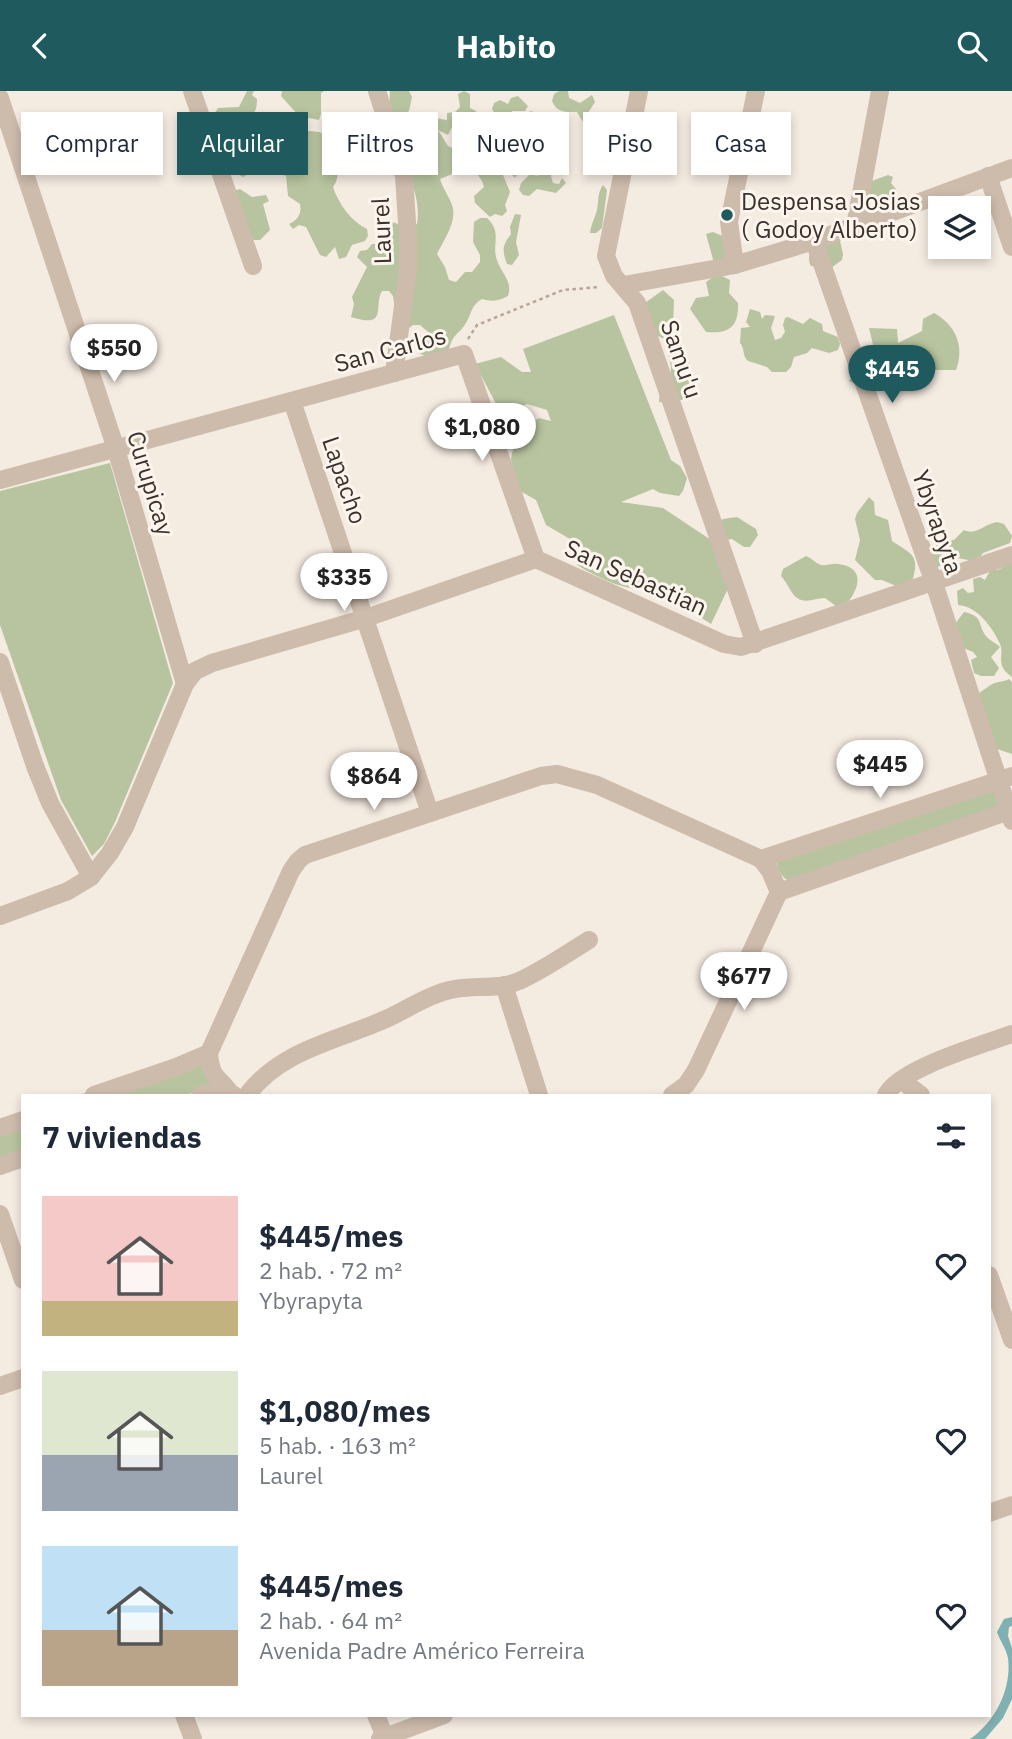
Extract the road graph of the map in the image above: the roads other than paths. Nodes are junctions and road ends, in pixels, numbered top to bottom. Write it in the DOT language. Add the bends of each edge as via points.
graph roads {
  1 [pos="192,91"];
  2 [pos="377,91"];
  3 [pos="639,91"];
  4 [pos="756,91"];
  5 [pos="880,91"];
  6 [pos="0,98"];
  7 [pos="1012,168"];
  8 [pos="988,176"];
  9 [pos="855,226"];
  10 [pos="814,241"];
  11 [pos="1012,247"];
  12 [pos="735,265"];
  13 [pos="253,266"];
  14 [pos="624,285"];
  15 [pos="394,373"];
  16 [pos="292,401"];
  17 [pos="116,449"];
  18 [pos="0,480"];
  19 [pos="1012,555"];
  20 [pos="536,559"];
  21 [pos="934,583"];
  22 [pos="366,618"];
  23 [pos="755,644"];
  24 [pos="0,662"];
  25 [pos="185,684"];
  26 [pos="1005,778"];
  27 [pos="430,813"];
  28 [pos="1011,814"];
  29 [pos="761,859"];
  30 [pos="91,877"];
  31 [pos="779,892"];
  32 [pos="0,916"];
  33 [pos="589,940"];
  34 [pos="504,985"];
  35 [pos="1012,1034"];
  36 [pos="209,1053"];
  37 [pos="901,1080"];
  38 [pos="97,1094"];
  39 [pos="232,1094"];
  40 [pos="248,1094"];
  41 [pos="539,1094"];
  42 [pos="673,1094"];
  43 [pos="886,1094"];
  44 [pos="920,1094"];
  45 [pos="21,1121"];
  46 [pos="0,1128"];
  47 [pos="21,1159"];
  48 [pos="0,1166"];
  49 [pos="0,1214"];
  50 [pos="21,1274"];
  51 [pos="991,1281"];
  52 [pos="1012,1340"];
  53 [pos="21,1379"];
  54 [pos="0,1386"];
  55 [pos="1012,1505"];
  56 [pos="991,1512"];
  57 [pos="185,1717"];
  58 [pos="377,1717"];
  59 [pos="439,1717"];
  60 [pos="382,1738"];
  61 [pos="193,1739"];
  1 -- 13 [label="street"];
  2 -- 15 [label="street, Laurel" via="404,176 408,238"];
  3 -- 14 [label="street, Samu'u" via="606,256 614,276"];
  4 -- 12 [label="street" via="729,222"];
  5 -- 9 [label="street"];
  6 -- 17 [label="street, Curupicay"];
  7 -- 8 [label="street"];
  8 -- 9 [label="street"];
  8 -- 11 [label="street"];
  9 -- 10 [label="street"];
  10 -- 12 [label="street"];
  10 -- 21 [label="street, Ybyrapyta"];
  12 -- 14 [label="street"];
  14 -- 23 [label="street, Samu'u" via="637,303"];
  15 -- 16 [label="street, San Carlos"];
  15 -- 20 [label="street, San Carlos" via="464,354"];
  16 -- 17 [label="street, San Carlos"];
  16 -- 22 [label="street, Lapacho"];
  17 -- 18 [label="street, San Carlos"];
  17 -- 25 [label="street, Curupicay"];
  19 -- 21 [label="street, San Sebastian"];
  20 -- 22 [label="street, San Sebastian"];
  20 -- 23 [label="street, San Sebastian" via="724,644"];
  21 -- 23 [label="street, San Sebastian"];
  21 -- 26 [label="street, Ybyrapyta"];
  22 -- 25 [label="street, San Sebastian" via="212,663 195,671"];
  22 -- 27 [label="street, Lapacho"];
  24 -- 30 [label="street" via="50,803"];
  25 -- 30 [label="street, San Sebastian" via="125,827"];
  26 -- 28 [label="street, Ybyrapyta"];
  26 -- 29 [label="street"];
  27 -- 29 [label="street" via="557,774 597,785"];
  27 -- 36 [label="street" via="298,861"];
  28 -- 31 [label="street"];
  29 -- 31 [label="street"];
  30 -- 32 [label="street, San Sebastian" via="68,891"];
  31 -- 42 [label="street" via="696,1070"];
  33 -- 34 [label="street"];
  34 -- 40 [label="street" via="455,989 335,1037 295,1055"];
  34 -- 41 [label="street"];
  35 -- 37 [label="street" via="926,1065"];
  36 -- 38 [label="street"];
  36 -- 39 [label="street" via="214,1076"];
  37 -- 43 [label="street"];
  37 -- 44 [label="street"];
  45 -- 46 [label="street"];
  47 -- 48 [label="street"];
  49 -- 50 [label="street"];
  51 -- 52 [label="street"];
  53 -- 54 [label="street"];
  55 -- 56 [label="street"];
  57 -- 61 [label="street"];
  58 -- 60 [label="street"];
  59 -- 60 [label="street"];
}
